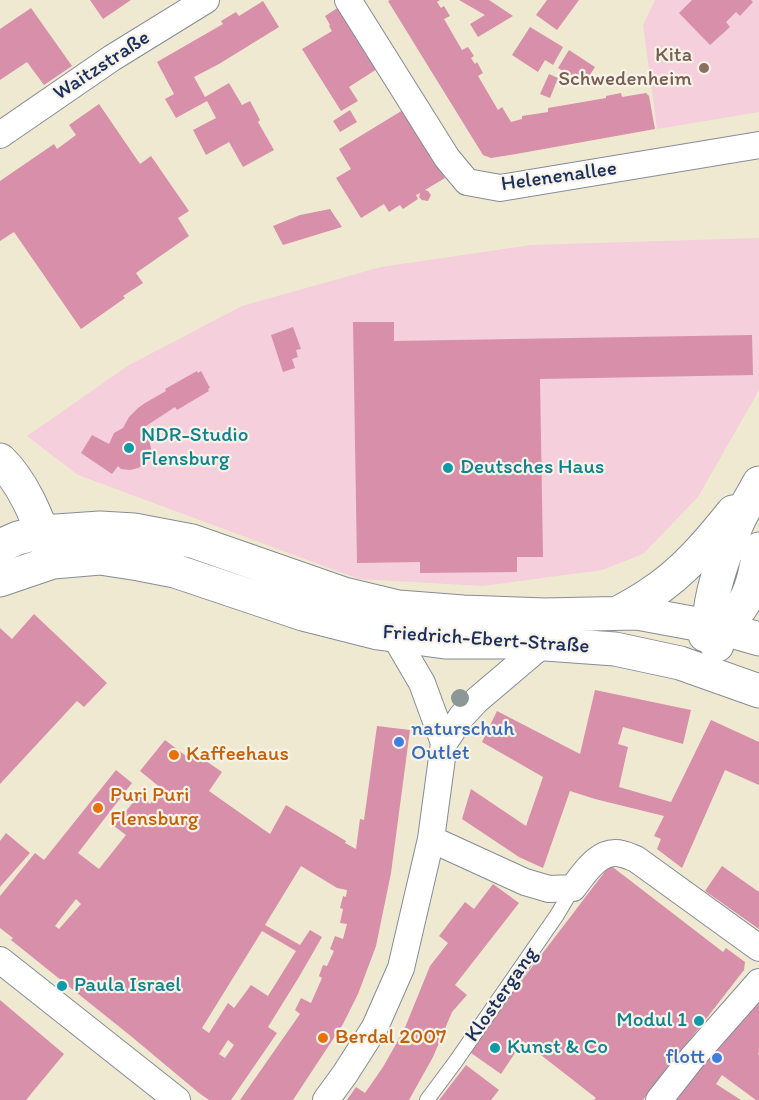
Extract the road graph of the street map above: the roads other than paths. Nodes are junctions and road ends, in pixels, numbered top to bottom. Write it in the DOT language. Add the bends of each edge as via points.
graph roads {
  1 [pos="206,0"];
  2 [pos="348,0"];
  3 [pos="0,135"];
  4 [pos="759,145"];
  5 [pos="0,460"];
  6 [pos="759,482"];
  7 [pos="20,539"];
  8 [pos="759,549"];
  9 [pos="53,562"];
  10 [pos="2,579"];
  11 [pos="344,594"];
  12 [pos="618,613"];
  13 [pos="713,629"];
  14 [pos="394,635"];
  15 [pos="759,639"];
  16 [pos="543,644"];
  17 [pos="615,649"];
  18 [pos="755,690"];
  19 [pos="444,743"];
  20 [pos="431,839"];
  21 [pos="573,888"];
  22 [pos="759,948"];
  23 [pos="0,960"];
  24 [pos="759,982"];
  25 [pos="177,1100"];
  26 [pos="326,1100"];
  27 [pos="427,1100"];
  28 [pos="659,1100"];
  1 -- 3 [label="street, Waitzstraße" via="112,58"];
  2 -- 4 [label="street, Helenenallee" via="447,158 467,182 500,188"];
  5 -- 7 [label="main road" via="25,495"];
  6 -- 12 [label="main road" via="679,571"];
  6 -- 13 [label="main road" via="737,522 716,581 710,608"];
  7 -- 9 [label="main road"];
  7 -- 11 [label="main road, Friedrich-Ebert-Straße" via="100,528 134,530 192,541"];
  8 -- 13 [label="main road" via="750,591 738,613"];
  9 -- 10 [label="main road, Friedrich-Ebert-Straße"];
  9 -- 14 [label="main road, Friedrich-Ebert-Straße" via="99,558 175,571 303,614"];
  11 -- 12 [label="main road, Friedrich-Ebert-Straße" via="398,607 463,612"];
  11 -- 14 [label="street" via="377,617"];
  12 -- 13 [label="main road, Friedrich-Ebert-Straße" via="651,615"];
  13 -- 15 [label="main road, Friedrich-Ebert-Straße"];
  13 -- 17 [label="main road" via="669,645"];
  13 -- 18 [label="main road" via="722,653"];
  14 -- 16 [label="main road, Friedrich-Ebert-Straße" via="445,642"];
  14 -- 19 [label="street" via="422,683"];
  16 -- 17 [label="main road, Friedrich-Ebert-Straße"];
  16 -- 19 [label="street" via="477,700"];
  17 -- 18 [label="main road, Friedrich-Ebert-Straße" via="680,663"];
  19 -- 20 [label="street"];
  20 -- 21 [label="street" via="525,882 549,889"];
  20 -- 26 [label="street" via="401,968 375,1027"];
  21 -- 22 [label="street, Klostergang" via="596,860 608,853 621,853 636,859"];
  21 -- 27 [label="lane, Klostergang"];
  23 -- 25 [label="street"];
  24 -- 28 [label="street"];
}
